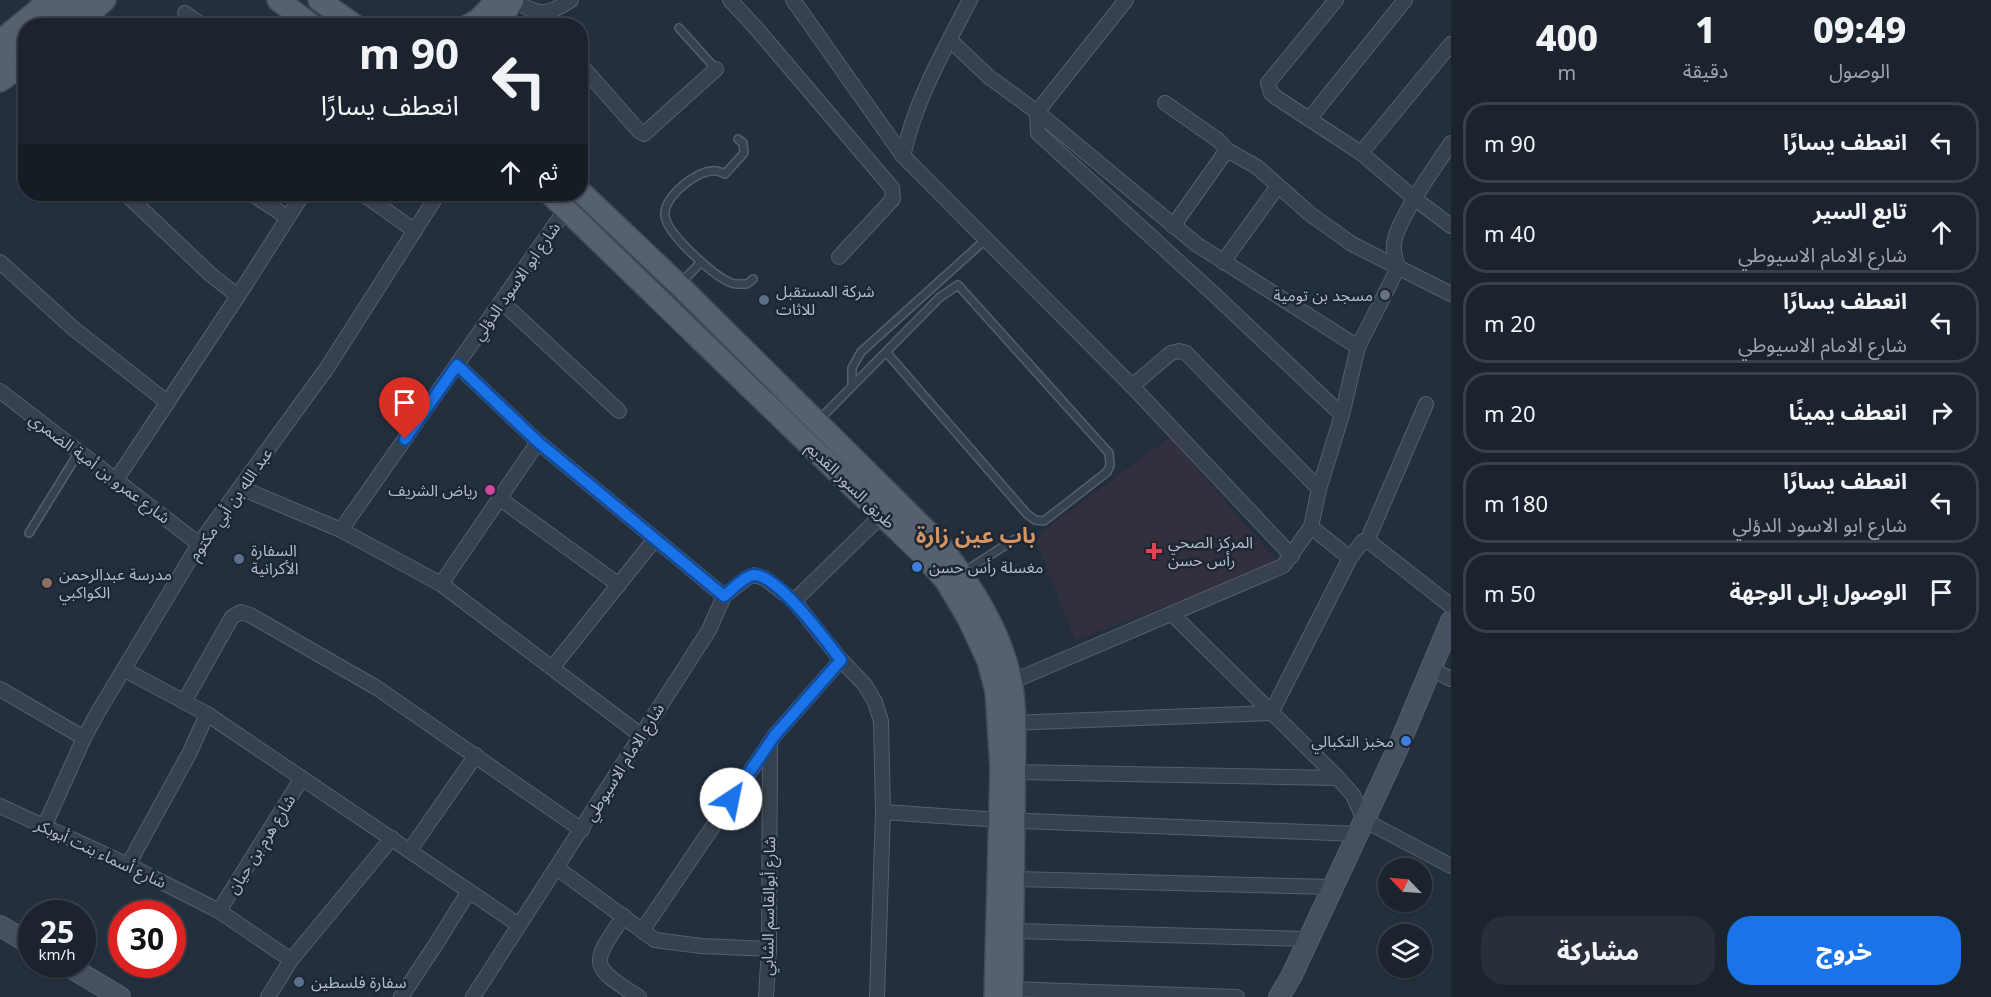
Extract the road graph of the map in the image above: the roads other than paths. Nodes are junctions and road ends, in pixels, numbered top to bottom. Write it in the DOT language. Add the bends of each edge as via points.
graph roads {
  1 [pos="50,0"];
  2 [pos="78,0"];
  3 [pos="105,0"];
  4 [pos="278,0"];
  5 [pos="319,0"];
  6 [pos="496,0"];
  7 [pos="513,0"];
  8 [pos="572,0"];
  9 [pos="730,0"];
  10 [pos="793,0"];
  11 [pos="970,0"];
  12 [pos="1126,0"];
  13 [pos="1336,0"];
  14 [pos="1404,0"];
  15 [pos="185,13"];
  16 [pos="536,13"];
  17 [pos="39,18"];
  18 [pos="44,18"];
  19 [pos="84,18"];
  20 [pos="192,18"];
  21 [pos="302,18"];
  22 [pos="345,18"];
  23 [pos="480,18"];
  24 [pos="502,18"];
  25 [pos="540,18"];
  26 [pos="18,26"];
  27 [pos="679,28"];
  28 [pos="0,29"];
  29 [pos="18,32"];
  30 [pos="950,40"];
  31 [pos="0,41"];
  32 [pos="1451,44"];
  33 [pos="18,47"];
  34 [pos="0,60"];
  35 [pos="18,69"];
  36 [pos="716,69"];
  37 [pos="588,73"];
  38 [pos="0,81"];
  39 [pos="1165,103"];
  40 [pos="1037,111"];
  41 [pos="1310,118"];
  42 [pos="738,139"];
  43 [pos="1451,143"];
  44 [pos="1227,150"];
  45 [pos="1361,153"];
  46 [pos="903,156"];
  47 [pos="1278,186"];
  48 [pos="588,198"];
  49 [pos="1415,199"];
  50 [pos="133,201"];
  51 [pos="263,201"];
  52 [pos="298,201"];
  53 [pos="373,201"];
  54 [pos="433,201"];
  55 [pos="557,201"];
  56 [pos="566,209"];
  57 [pos="287,217"];
  58 [pos="1173,226"];
  59 [pos="1451,226"];
  60 [pos="414,231"];
  61 [pos="985,240"];
  62 [pos="839,257"];
  63 [pos="0,262"];
  64 [pos="701,262"];
  65 [pos="1223,262"];
  66 [pos="1398,268"];
  67 [pos="753,279"];
  68 [pos="679,285"];
  69 [pos="1451,294"];
  70 [pos="238,296"];
  71 [pos="662,301"];
  72 [pos="502,302"];
  73 [pos="1358,347"];
  74 [pos="886,352"];
  75 [pos="457,365"];
  76 [pos="852,386"];
  77 [pos="1132,386"];
  78 [pos="2,398"];
  79 [pos="167,402"];
  80 [pos="1426,404"];
  81 [pos="619,411"];
  82 [pos="1342,415"];
  83 [pos="817,422"];
  84 [pos="538,442"];
  85 [pos="80,452"];
  86 [pos="116,480"];
  87 [pos="241,488"];
  88 [pos="1319,489"];
  89 [pos="499,498"];
  90 [pos="882,515"];
  91 [pos="1311,527"];
  92 [pos="341,530"];
  93 [pos="29,533"];
  94 [pos="655,539"];
  95 [pos="1015,539"];
  96 [pos="1367,541"];
  97 [pos="199,544"];
  98 [pos="1292,556"];
  99 [pos="1350,558"];
  100 [pos="962,574"];
  101 [pos="441,584"];
  102 [pos="619,585"];
  103 [pos="724,596"];
  104 [pos="794,601"];
  105 [pos="1451,606"];
  106 [pos="1172,614"];
  107 [pos="1451,621"];
  108 [pos="996,659"];
  109 [pos="841,660"];
  110 [pos="552,668"];
  111 [pos="125,669"];
  112 [pos="1431,669"];
  113 [pos="1451,679"];
  114 [pos="1011,682"];
  115 [pos="0,689"];
  116 [pos="184,702"];
  117 [pos="1271,713"];
  118 [pos="207,714"];
  119 [pos="1007,723"];
  120 [pos="642,736"];
  121 [pos="84,738"];
  122 [pos="770,743"];
  123 [pos="476,755"];
  124 [pos="1016,772"];
  125 [pos="302,778"];
  126 [pos="1338,778"];
  127 [pos="0,806"];
  128 [pos="883,812"];
  129 [pos="1008,820"];
  130 [pos="44,826"];
  131 [pos="1361,827"];
  132 [pos="582,830"];
  133 [pos="392,838"];
  134 [pos="410,850"];
  135 [pos="128,865"];
  136 [pos="1451,866"];
  137 [pos="557,868"];
  138 [pos="1014,879"];
  139 [pos="1333,887"];
  140 [pos="469,891"];
  141 [pos="219,911"];
  142 [pos="624,916"];
  143 [pos="519,925"];
  144 [pos="0,926"];
  145 [pos="642,931"];
  146 [pos="1014,931"];
  147 [pos="18,937"];
  148 [pos="1309,939"];
  149 [pos="769,949"];
  150 [pos="291,960"];
  151 [pos="86,978"];
  152 [pos="109,994"];
  153 [pos="1006,994"];
  154 [pos="267,997"];
  155 [pos="400,997"];
  156 [pos="474,997"];
  157 [pos="639,997"];
  158 [pos="766,997"];
  159 [pos="877,997"];
  160 [pos="1237,997"];
  161 [pos="1279,997"];
  1 -- 17 [label="main road"];
  2 -- 18 [label="main road"];
  3 -- 19 [label="main road"];
  4 -- 21 [label="main road"];
  5 -- 22 [label="main road"];
  6 -- 23 [label="main road"];
  7 -- 16 [label="street"];
  7 -- 24 [label="main road"];
  8 -- 16 [label="street"];
  9 -- 62 [label="street" via="892,188 893,199"];
  10 -- 46 [label="street"];
  11 -- 30 [label="street"];
  12 -- 40 [label="street"];
  13 -- 41 [label="street" via="1268,83 1277,98"];
  14 -- 41 [label="street"];
  15 -- 20 [label="street"];
  16 -- 25 [label="street"];
  26 -- 28 [label="main road"];
  27 -- 36 [label="lane"];
  29 -- 31 [label="main road"];
  30 -- 40 [label="street" via="989,77"];
  30 -- 46 [label="street" via="912,124"];
  32 -- 45 [label="street"];
  33 -- 34 [label="main road"];
  35 -- 38 [label="main road"];
  36 -- 37 [label="street" via="644,134"];
  39 -- 44 [label="street"];
  40 -- 58 [label="street"];
  40 -- 82 [label="street" via="1038,133 1048,143"];
  41 -- 45 [label="street"];
  42 -- 64 [label="lane" via="743,143 744,153 725,174 713,170 701,173 666,203 665,217 671,231"];
  43 -- 49 [label="street"];
  44 -- 47 [label="street" via="1257,167"];
  44 -- 58 [label="street"];
  45 -- 49 [label="street"];
  46 -- 61 [label="street"];
  47 -- 65 [label="street"];
  47 -- 66 [label="street" via="1352,244"];
  48 -- 68 [label="main road, طريق السور القديم"];
  49 -- 59 [label="street"];
  49 -- 66 [label="street" via="1394,242"];
  50 -- 70 [label="street"];
  51 -- 57 [label="street"];
  52 -- 57 [label="street"];
  53 -- 60 [label="street"];
  54 -- 60 [label="street, عبد الله بن أبي مكتوم"];
  55 -- 56 [label="main road, طريق السور القديم"];
  56 -- 71 [label="main road, طريق السور القديم"];
  56 -- 72 [label="street, شارع ابو الاسود الدؤلي"];
  57 -- 70 [label="street"];
  58 -- 65 [label="street"];
  60 -- 87 [label="street, عبد الله بن أبي مكتوم" via="327,368"];
  61 -- 76 [label="lane" via="861,352 852,368"];
  61 -- 77 [label="street"];
  63 -- 79 [label="street" via="74,329"];
  64 -- 67 [label="lane" via="730,284 747,284"];
  64 -- 68 [label="lane"];
  65 -- 73 [label="street"];
  66 -- 69 [label="street"];
  66 -- 73 [label="street"];
  68 -- 71 [label="main road"];
  68 -- 83 [label="main road, طريق السور القديم"];
  70 -- 79 [label="street"];
  71 -- 90 [label="main road, طريق السور القديم"];
  72 -- 75 [label="street, شارع ابو الاسود الدؤلي"];
  72 -- 81 [label="street"];
  73 -- 82 [label="street"];
  74 -- 74 [label="lane" via="940,297 958,285 1109,453 1107,472 1044,521 1035,520"];
  74 -- 76 [label="lane"];
  75 -- 84 [label="street"];
  75 -- 92 [label="street, شارع ابو الاسود الدؤلي"];
  76 -- 83 [label="lane"];
  77 -- 88 [label="street" via="1171,353 1186,353"];
  77 -- 98 [label="street"];
  78 -- 85 [label="street, شارع عمرو بن أمية الضمري"];
  79 -- 86 [label="street"];
  80 -- 96 [label="street"];
  82 -- 88 [label="street"];
  83 -- 100 [label="main road, طريق السور القديم" via="938,542"];
  84 -- 89 [label="street"];
  84 -- 94 [label="street"];
  85 -- 86 [label="street, شارع عمرو بن أمية الضمري"];
  85 -- 93 [label="lane"];
  86 -- 97 [label="street, شارع عمرو بن أمية الضمري"];
  87 -- 92 [label="street"];
  87 -- 97 [label="street, عبد الله بن أبي مكتوم"];
  88 -- 91 [label="street"];
  89 -- 101 [label="street"];
  89 -- 102 [label="street"];
  90 -- 104 [label="street"];
  90 -- 108 [label="main road, طريق السور القديم" via="946,581"];
  91 -- 98 [label="street"];
  91 -- 99 [label="street"];
  92 -- 101 [label="street"];
  94 -- 102 [label="street"];
  94 -- 103 [label="street"];
  95 -- 100 [label="lane"];
  96 -- 99 [label="street"];
  96 -- 105 [label="street"];
  97 -- 111 [label="street, عبد الله بن أبي مكتوم"];
  98 -- 106 [label="street" via="1271,572"];
  99 -- 117 [label="street"];
  100 -- 108 [label="main road, طريق السور القديم" via="987,612"];
  101 -- 110 [label="street"];
  102 -- 110 [label="street"];
  103 -- 104 [label="street, شارع الامام الاسيوطي" via="754,575"];
  103 -- 120 [label="street, شارع الامام الاسيوطي" via="709,630"];
  104 -- 109 [label="street"];
  106 -- 114 [label="street"];
  106 -- 117 [label="street"];
  107 -- 112 [label="street"];
  108 -- 114 [label="main road, طريق السور القديم"];
  108 -- 119 [label="main road, طريق السور القديم" via="996,691"];
  109 -- 122 [label="street"];
  109 -- 128 [label="street" via="865,685 881,721"];
  110 -- 120 [label="street"];
  111 -- 116 [label="street"];
  111 -- 121 [label="street, عبد الله بن أبي مكتوم"];
  112 -- 113 [label="street"];
  112 -- 131 [label="street"];
  114 -- 119 [label="main road, طريق السور القديم"];
  115 -- 121 [label="street"];
  116 -- 118 [label="street"];
  116 -- 123 [label="street" via="232,617 241,612 377,688"];
  117 -- 119 [label="street"];
  117 -- 126 [label="street"];
  118 -- 125 [label="street"];
  118 -- 135 [label="street"];
  119 -- 124 [label="main road, طريق السور القديم"];
  119 -- 129 [label="main road, طريق السور القديم"];
  120 -- 132 [label="street, شارع الامام الاسيوطي"];
  121 -- 130 [label="street, عبد الله بن أبي مكتوم"];
  122 -- 145 [label="street"];
  122 -- 149 [label="street, شارع أبوالقاسم الشابي"];
  123 -- 132 [label="street"];
  123 -- 134 [label="street"];
  124 -- 126 [label="street"];
  124 -- 129 [label="main road, طريق السور القديم"];
  125 -- 133 [label="street"];
  125 -- 141 [label="street, شارع هرم بن حيان"];
  126 -- 131 [label="street" via="1353,795"];
  127 -- 130 [label="street, شارع أسماء بنت أبوبكر"];
  128 -- 129 [label="street"];
  128 -- 159 [label="street"];
  129 -- 131 [label="street"];
  129 -- 138 [label="main road, طريق السور القديم"];
  129 -- 153 [label="main road, طريق السور القديم"];
  130 -- 135 [label="street, شارع أسماء بنت أبوبكر"];
  131 -- 136 [label="street"];
  131 -- 139 [label="street"];
  132 -- 137 [label="street, شارع الامام الاسيوطي"];
  133 -- 134 [label="street"];
  133 -- 150 [label="street"];
  134 -- 140 [label="street"];
  135 -- 141 [label="street, شارع أسماء بنت أبوبكر"];
  137 -- 142 [label="street"];
  137 -- 143 [label="street, شارع الامام الاسيوطي"];
  138 -- 139 [label="street"];
  138 -- 146 [label="main road, طريق السور القديم"];
  139 -- 148 [label="street"];
  140 -- 143 [label="street"];
  140 -- 155 [label="street"];
  141 -- 150 [label="street, شارع أسماء بنت أبوبكر"];
  142 -- 145 [label="street"];
  142 -- 157 [label="street" via="598,960 601,969"];
  143 -- 156 [label="street, شارع الامام الاسيوطي"];
  144 -- 147 [label="street"];
  145 -- 149 [label="street" via="655,940 670,943"];
  146 -- 148 [label="street"];
  146 -- 153 [label="main road, طريق السور القديم"];
  148 -- 161 [label="street"];
  149 -- 158 [label="street, شارع أبوالقاسم الشابي"];
  150 -- 154 [label="street"];
  151 -- 152 [label="street"];
  153 -- 160 [label="street"];
}
